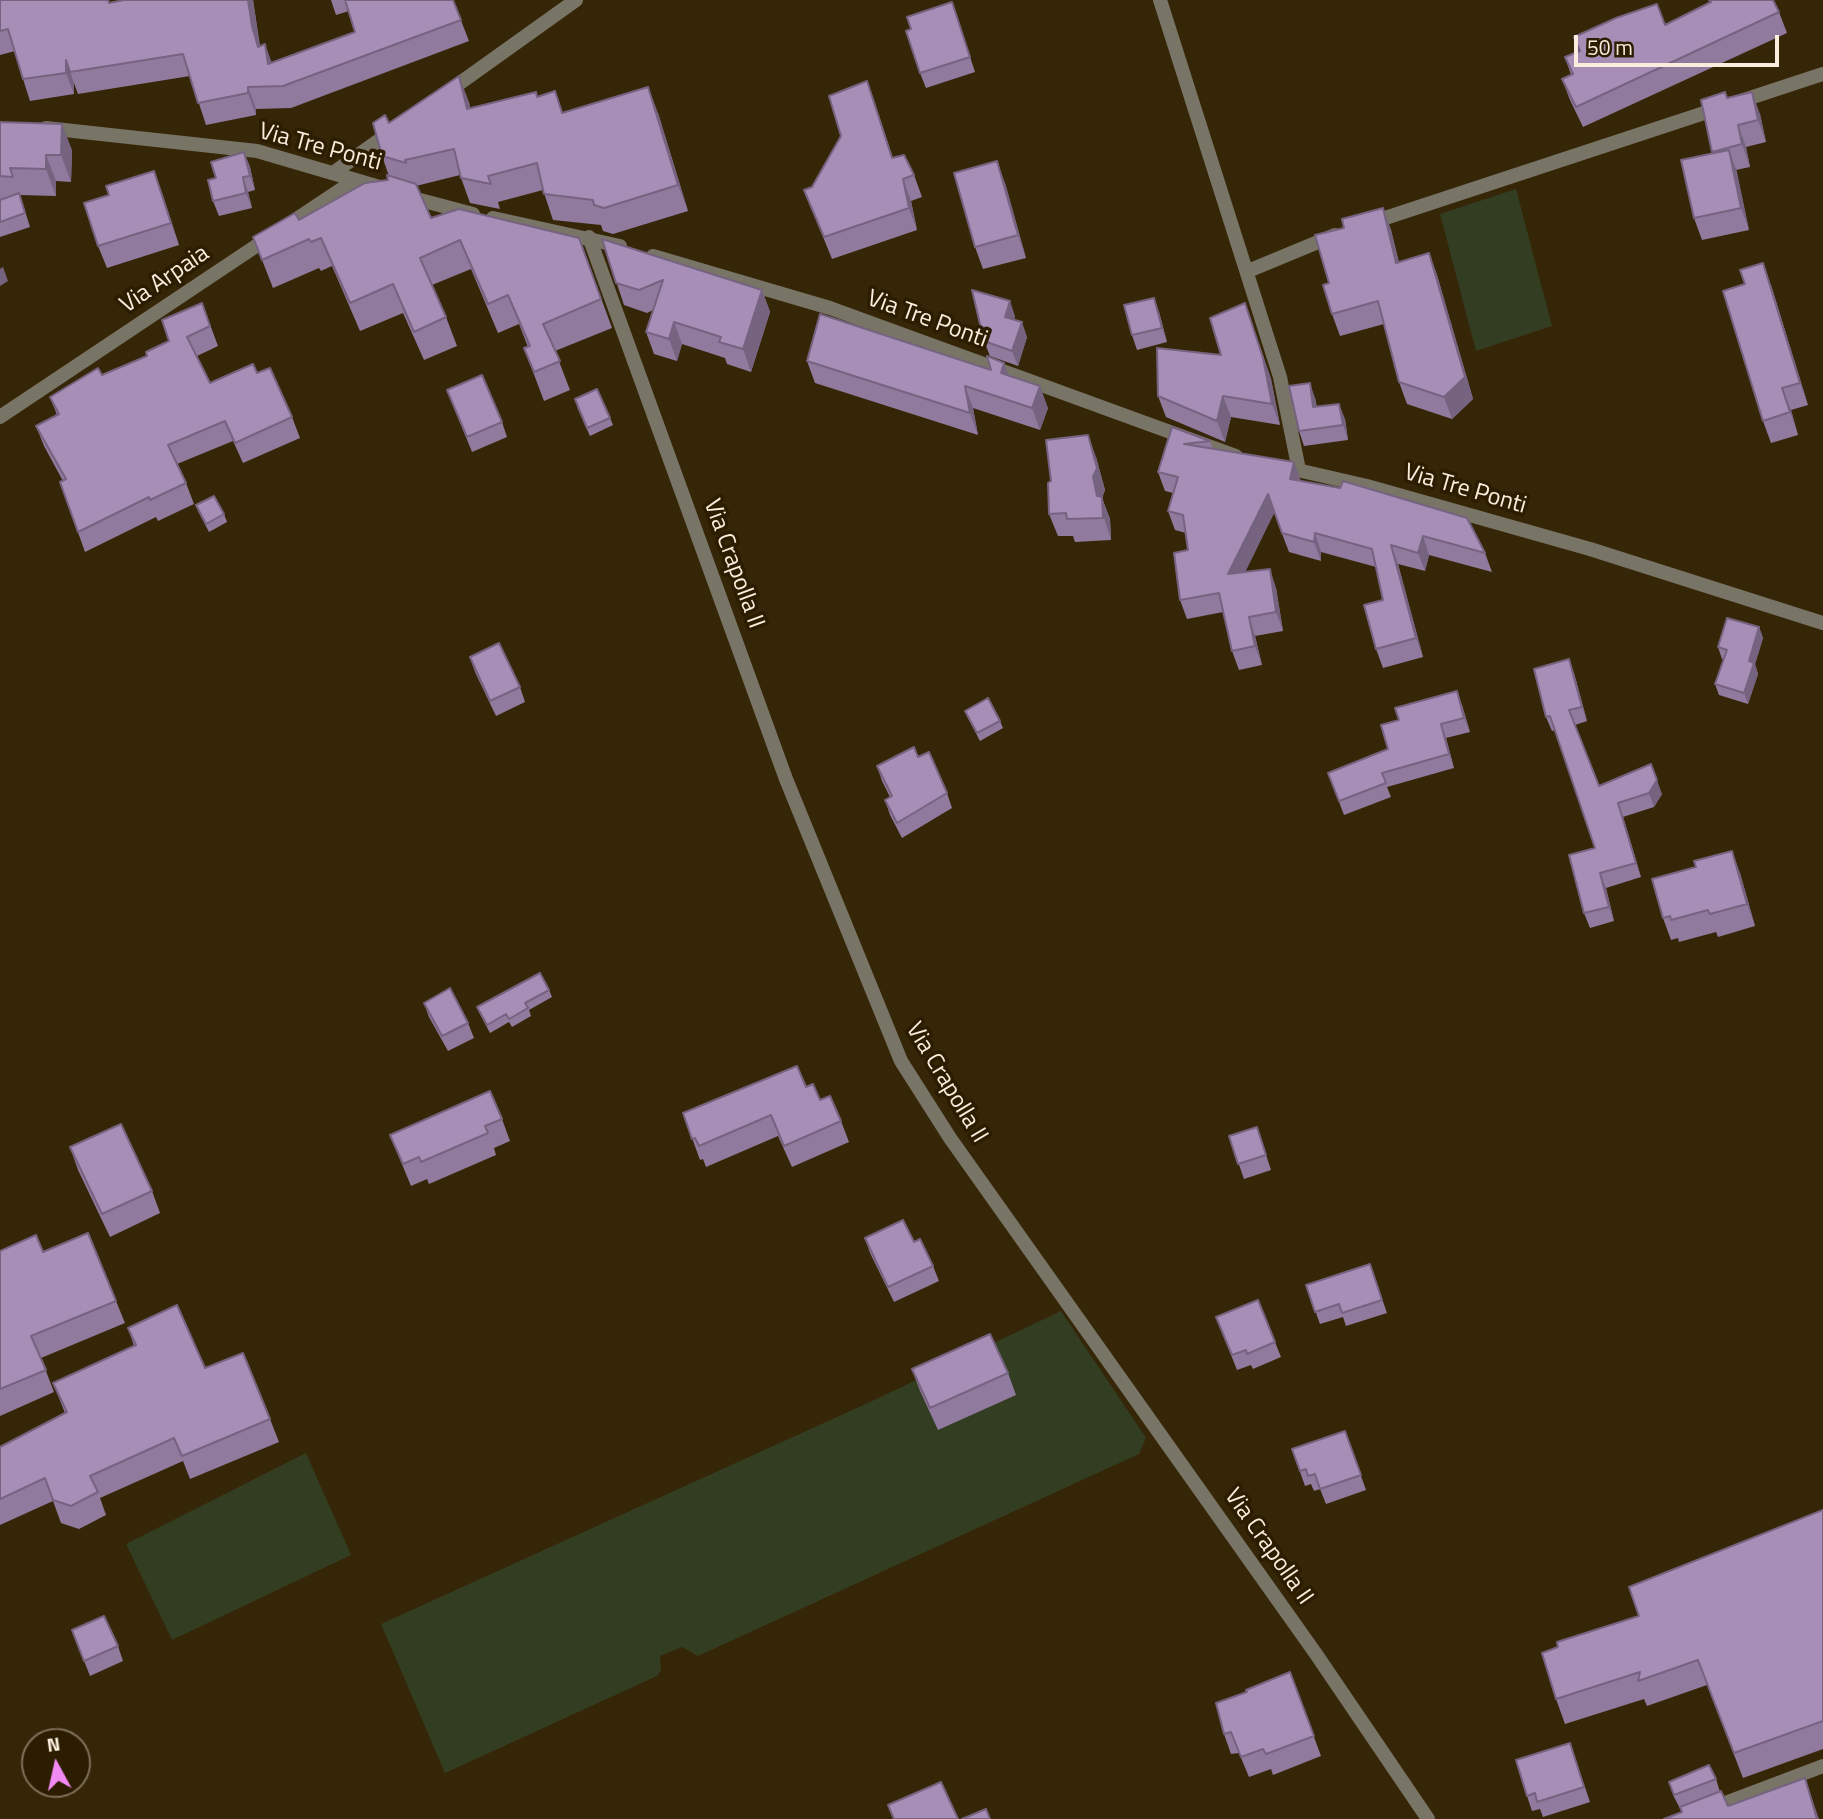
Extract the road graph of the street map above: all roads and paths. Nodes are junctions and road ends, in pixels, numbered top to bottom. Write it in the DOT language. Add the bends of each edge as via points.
graph roads {
  1 [pos="576,0"];
  2 [pos="1160,0"];
  3 [pos="1823,74"];
  4 [pos="432,102"];
  5 [pos="27,126"];
  6 [pos="399,126"];
  7 [pos="333,173"];
  8 [pos="355,180"];
  9 [pos="589,237"];
  10 [pos="1248,271"];
  11 [pos="0,417"];
  12 [pos="1299,470"];
  13 [pos="1823,623"];
  14 [pos="1823,1766"];
  15 [pos="1428,1819"];
  16 [pos="1684,1819"];
  1 -- 4 [label="street"];
  2 -- 10 [label="street"];
  3 -- 10 [label="street" via="1365,225"];
  5 -- 7 [label="street, Via Tre Ponti" via="257,151"];
  6 -- 7 [label="street"];
  7 -- 8 [label="street, Via Tre Ponti"];
  8 -- 9 [label="street, Via Tre Ponti" via="444,208"];
  8 -- 11 [label="street, Via Arpaia"];
  9 -- 12 [label="street, Via Tre Ponti" via="830,308 1252,459"];
  9 -- 15 [label="street, Via Crapolla II" via="786,779 901,1061 950,1138"];
  10 -- 12 [label="street" via="1280,377"];
  12 -- 13 [label="street, Via Tre Ponti" via="1590,549"];
  14 -- 16 [label="street"];
}
